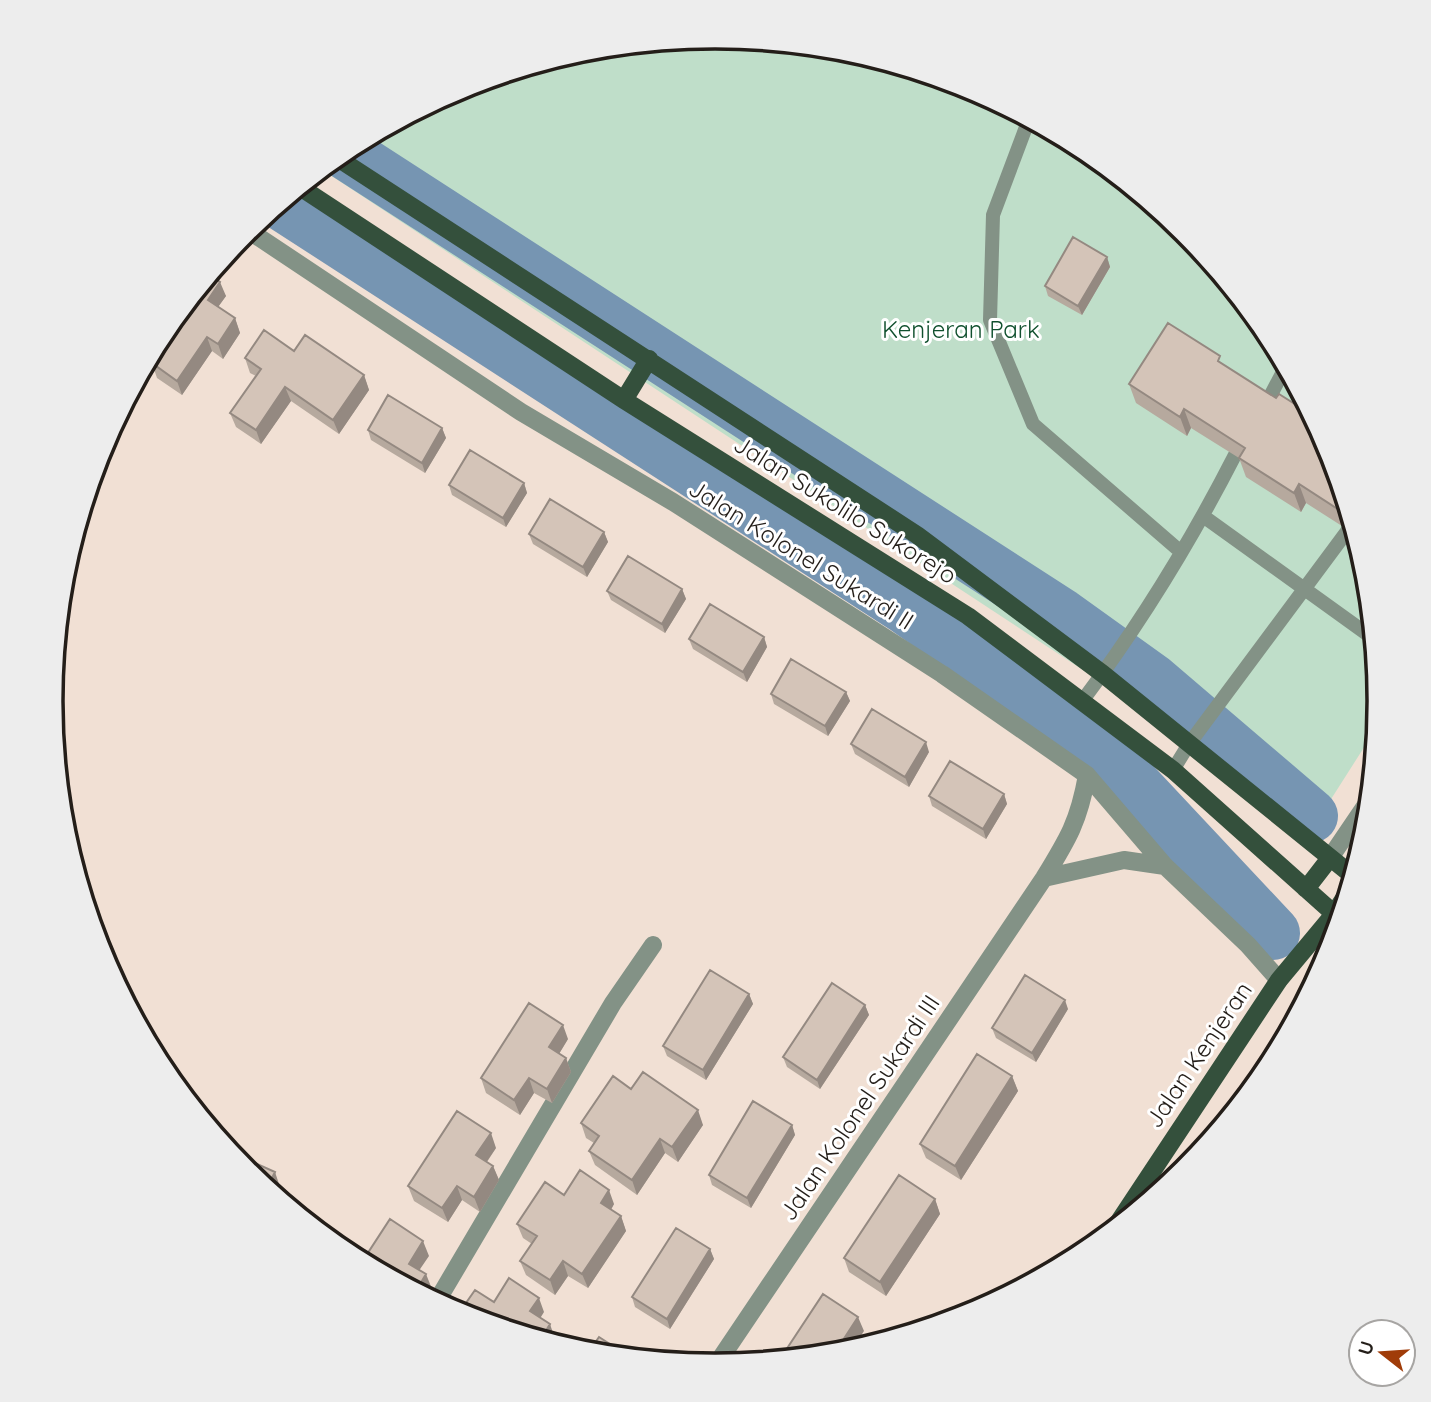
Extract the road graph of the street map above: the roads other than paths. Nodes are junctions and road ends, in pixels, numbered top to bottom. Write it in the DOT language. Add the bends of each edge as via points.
graph roads {
  1 [pos="1026,127"];
  2 [pos="347,164"];
  3 [pos="309,193"];
  4 [pos="258,237"];
  5 [pos="649,359"];
  6 [pos="1281,376"];
  7 [pos="624,400"];
  8 [pos="1265,406"];
  9 [pos="1234,456"];
  10 [pos="1203,516"];
  11 [pos="1345,534"];
  12 [pos="1181,552"];
  13 [pos="1305,590"];
  14 [pos="1363,632"];
  15 [pos="1112,662"];
  16 [pos="1083,701"];
  17 [pos="1189,744"];
  18 [pos="1173,770"];
  19 [pos="1087,775"];
  20 [pos="1357,819"];
  21 [pos="1330,858"];
  22 [pos="1165,866"];
  23 [pos="1345,870"];
  24 [pos="1044,878"];
  25 [pos="1306,890"];
  26 [pos="1332,913"];
  27 [pos="1327,928"];
  28 [pos="653,945"];
  29 [pos="1279,979"];
  30 [pos="1132,1202"];
  31 [pos="442,1293"];
  32 [pos="724,1353"];
  1 -- 12 [label="lane" via="993,215 990,320 1033,424"];
  2 -- 5 [label="main road, Jalan Sukolilo Sukorejo"];
  3 -- 7 [label="main road, Jalan Sukolilo Sukorejo"];
  4 -- 19 [label="street, Jalan Kolonel Sukardi II" via="521,412 673,502 930,666"];
  5 -- 7 [label="main road"];
  5 -- 15 [label="main road, Jalan Sukolilo Sukorejo"];
  6 -- 8 [label="lane"];
  7 -- 16 [label="main road, Jalan Sukolilo Sukorejo" via="968,616"];
  9 -- 10 [label="lane"];
  10 -- 12 [label="lane"];
  10 -- 13 [label="lane"];
  11 -- 13 [label="lane"];
  12 -- 15 [label="lane"];
  13 -- 14 [label="lane"];
  13 -- 17 [label="lane"];
  15 -- 16 [label="lane"];
  15 -- 17 [label="main road, Jalan Sukolilo Sukorejo"];
  16 -- 18 [label="main road, Jalan Sukolilo Sukorejo"];
  17 -- 18 [label="lane"];
  17 -- 21 [label="main road, Jalan Sukolilo Sukorejo"];
  18 -- 25 [label="main road, Jalan Sukolilo Sukorejo"];
  19 -- 22 [label="street, Jalan Kolonel Sukardi II"];
  19 -- 24 [label="street, Jalan Kolonel Sukardi III" via="1072,833"];
  20 -- 21 [label="street"];
  21 -- 23 [label="main road, Jalan Sukolilo Sukorejo"];
  21 -- 25 [label="main road"];
  22 -- 24 [label="street" via="1124,860"];
  22 -- 29 [label="street, Jalan Kolonel Sukardi II"];
  24 -- 32 [label="street, Jalan Kolonel Sukardi III"];
  25 -- 26 [label="main road, Jalan Sukolilo Sukorejo"];
  27 -- 29 [label="main road, Jalan Kenjeran"];
  28 -- 31 [label="street"];
  29 -- 30 [label="main road, Jalan Kenjeran"];
}
